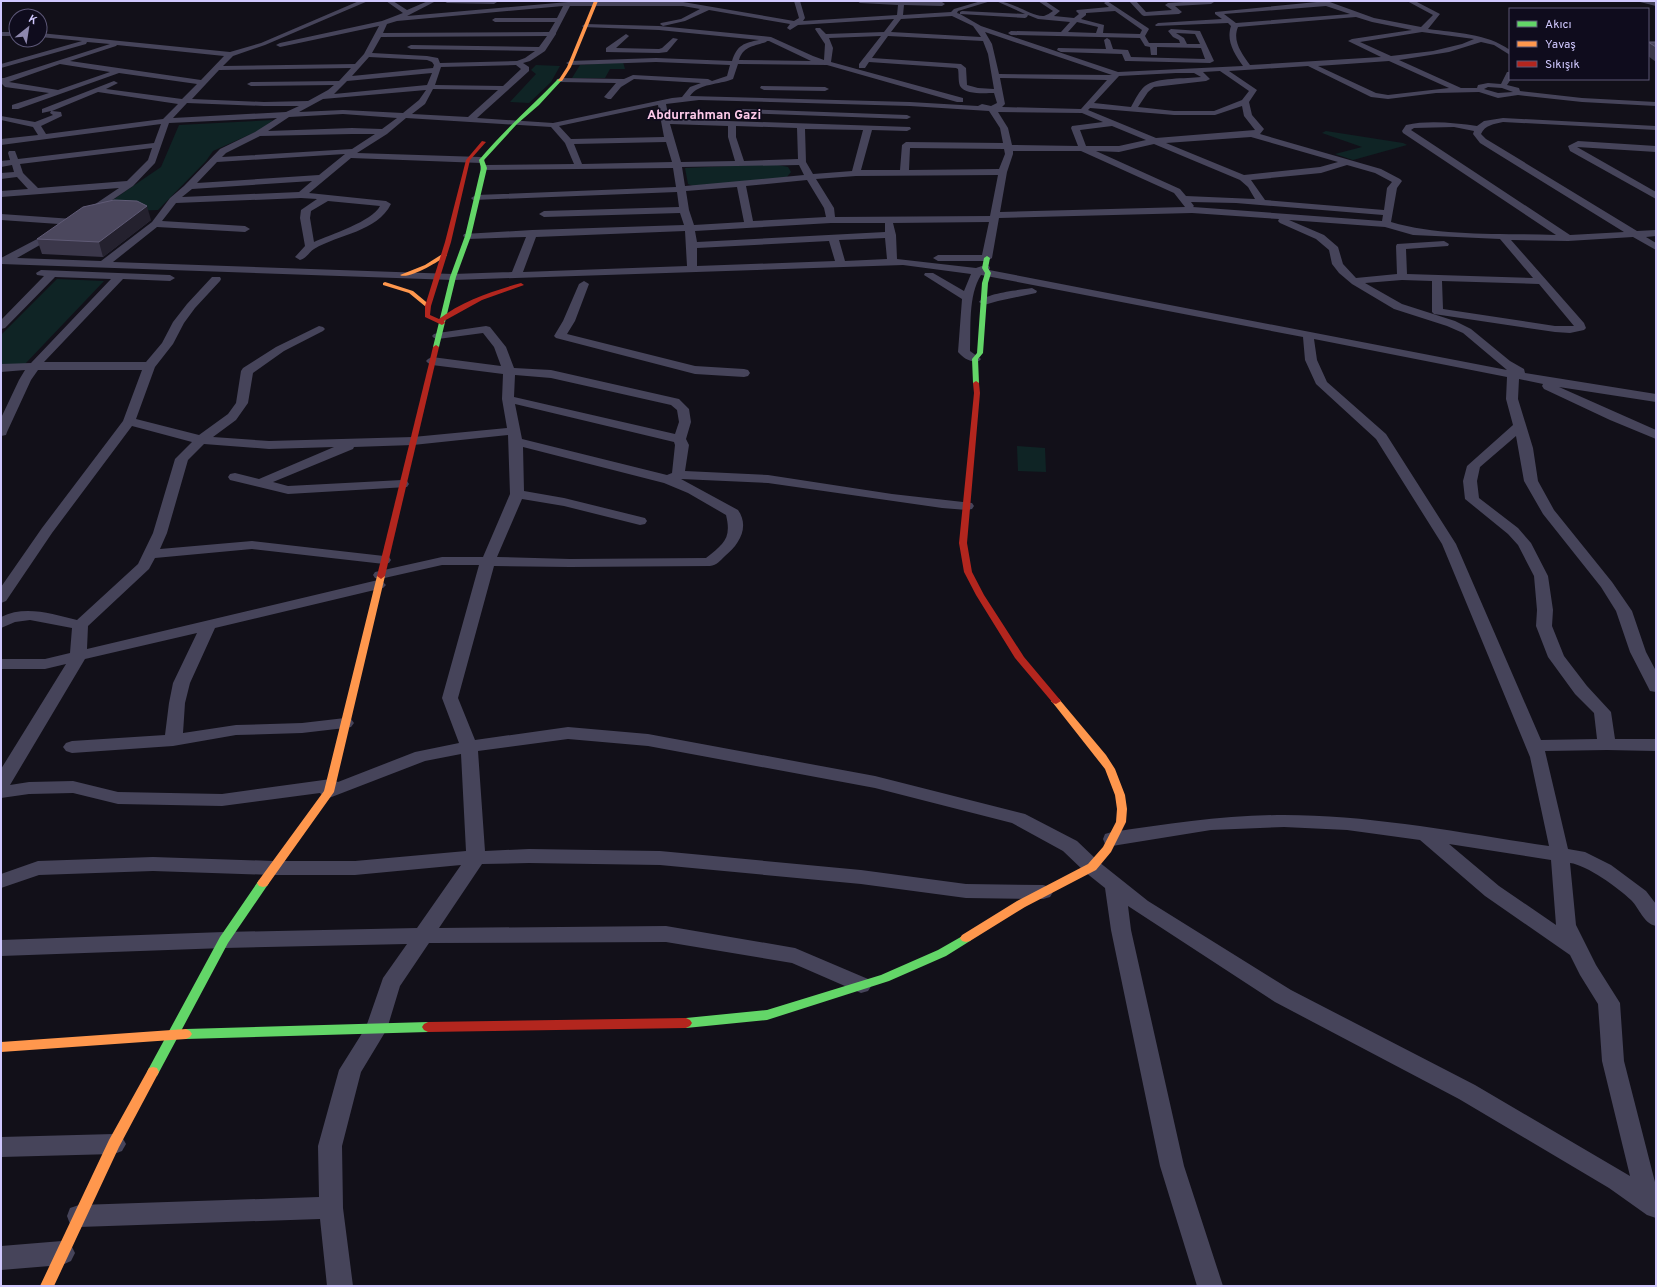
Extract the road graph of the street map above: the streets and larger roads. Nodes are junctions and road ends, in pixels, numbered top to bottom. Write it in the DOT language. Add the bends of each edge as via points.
graph roads {
  1 [pos="365,1"];
  2 [pos="389,1"];
  3 [pos="430,1"];
  4 [pos="448,1"];
  5 [pos="474,1"];
  6 [pos="556,1"];
  7 [pos="693,1"];
  8 [pos="797,1"];
  9 [pos="859,1"];
  10 [pos="988,1"];
  11 [pos="999,1"];
  12 [pos="1041,1"];
  13 [pos="1105,1"];
  14 [pos="1132,1"];
  15 [pos="1277,1"];
  16 [pos="1410,1"];
  17 [pos="1639,1"];
  18 [pos="901,2"];
  19 [pos="1210,2"];
  20 [pos="596,3"];
  21 [pos="722,3"];
  22 [pos="920,3"];
  23 [pos="1324,3"];
  24 [pos="568,4"];
  25 [pos="683,4"];
  26 [pos="1252,4"];
  27 [pos="1656,4"];
  28 [pos="356,5"];
  29 [pos="582,6"];
  30 [pos="1290,7"];
  31 [pos="708,8"];
  32 [pos="954,9"];
  33 [pos="1116,9"];
  34 [pos="1264,9"];
  35 [pos="365,10"];
  36 [pos="1229,11"];
  37 [pos="411,12"];
  38 [pos="488,12"];
  39 [pos="1144,14"];
  40 [pos="919,15"];
  41 [pos="900,16"];
  42 [pos="1358,16"];
  43 [pos="1038,17"];
  44 [pos="863,18"];
  45 [pos="1047,18"];
  46 [pos="396,19"];
  47 [pos="558,20"];
  48 [pos="1075,20"];
  49 [pos="381,21"];
  50 [pos="811,22"];
  51 [pos="795,23"];
  52 [pos="1232,23"];
  53 [pos="1138,24"];
  54 [pos="1126,25"];
  55 [pos="1158,25"];
  56 [pos="471,27"];
  57 [pos="977,27"];
  58 [pos="659,28"];
  59 [pos="584,29"];
  60 [pos="1422,29"];
  61 [pos="684,30"];
  62 [pos="1171,31"];
  63 [pos="994,32"];
  64 [pos="460,34"];
  65 [pos="553,34"];
  66 [pos="886,34"];
  67 [pos="1063,34"];
  68 [pos="379,35"];
  69 [pos="1102,35"];
  70 [pos="48,36"];
  71 [pos="824,36"];
  72 [pos="1142,36"];
  73 [pos="771,39"];
  74 [pos="984,39"];
  75 [pos="1479,39"];
  76 [pos="94,40"];
  77 [pos="121,43"];
  78 [pos="879,44"];
  79 [pos="886,44"];
  80 [pos="1142,45"];
  81 [pos="1185,46"];
  82 [pos="1204,46"];
  83 [pos="255,47"];
  84 [pos="403,47"];
  85 [pos="449,47"];
  86 [pos="1110,48"];
  87 [pos="542,49"];
  88 [pos="1046,50"];
  89 [pos="632,51"];
  90 [pos="1509,52"];
  91 [pos="230,54"];
  92 [pos="17,55"];
  93 [pos="367,55"];
  94 [pos="32,57"];
  95 [pos="1387,58"];
  96 [pos="867,60"];
  97 [pos="1155,60"];
  98 [pos="626,61"];
  99 [pos="60,62"];
  100 [pos="735,62"];
  101 [pos="518,63"];
  102 [pos="570,63"];
  103 [pos="1309,64"];
  104 [pos="1,66"];
  105 [pos="1247,66"];
  106 [pos="438,67"];
  107 [pos="831,67"];
  108 [pos="217,68"];
  109 [pos="1069,68"];
  110 [pos="1220,68"];
  111 [pos="854,70"];
  112 [pos="1195,70"];
  113 [pos="117,71"];
  114 [pos="632,72"];
  115 [pos="1159,72"];
  116 [pos="138,74"];
  117 [pos="260,74"];
  118 [pos="211,75"];
  119 [pos="349,75"];
  120 [pos="995,76"];
  121 [pos="1115,76"];
  122 [pos="1509,76"];
  123 [pos="560,80"];
  124 [pos="2,81"];
  125 [pos="623,81"];
  126 [pos="713,82"];
  127 [pos="203,83"];
  128 [pos="701,85"];
  129 [pos="1503,86"];
  130 [pos="430,87"];
  131 [pos="726,87"];
  132 [pos="505,88"];
  133 [pos="756,88"];
  134 [pos="246,89"];
  135 [pos="98,90"];
  136 [pos="1459,90"];
  137 [pos="1480,90"];
  138 [pos="997,91"];
  139 [pos="57,92"];
  140 [pos="1518,93"];
  141 [pos="342,95"];
  142 [pos="608,97"];
  143 [pos="320,98"];
  144 [pos="685,99"];
  145 [pos="751,99"];
  146 [pos="185,101"];
  147 [pos="820,101"];
  148 [pos="1245,102"];
  149 [pos="232,103"];
  150 [pos="310,103"];
  151 [pos="662,103"];
  152 [pos="910,104"];
  153 [pos="1656,104"];
  154 [pos="519,108"];
  155 [pos="1085,108"];
  156 [pos="992,109"];
  157 [pos="1133,109"];
  158 [pos="45,111"];
  159 [pos="745,111"];
  160 [pos="340,112"];
  161 [pos="1215,113"];
  162 [pos="287,115"];
  163 [pos="405,116"];
  164 [pos="907,117"];
  165 [pos="1,118"];
  166 [pos="470,120"];
  167 [pos="166,121"];
  168 [pos="665,121"];
  169 [pos="504,123"];
  170 [pos="515,123"];
  171 [pos="1254,123"];
  172 [pos="735,124"];
  173 [pos="1112,124"];
  174 [pos="36,125"];
  175 [pos="553,125"];
  176 [pos="801,126"];
  177 [pos="868,128"];
  178 [pos="1656,128"];
  179 [pos="907,129"];
  180 [pos="1479,129"];
  181 [pos="321,132"];
  182 [pos="384,132"];
  183 [pos="258,134"];
  184 [pos="1251,134"];
  185 [pos="45,136"];
  186 [pos="669,139"];
  187 [pos="1154,141"];
  188 [pos="1,142"];
  189 [pos="569,142"];
  190 [pos="157,145"];
  191 [pos="906,145"];
  192 [pos="50,147"];
  193 [pos="1008,147"];
  194 [pos="1083,149"];
  195 [pos="1656,149"];
  196 [pos="352,153"];
  197 [pos="1,154"];
  198 [pos="16,155"];
  199 [pos="214,160"];
  200 [pos="468,160"];
  201 [pos="740,162"];
  202 [pos="802,162"];
  203 [pos="1347,162"];
  204 [pos="1,164"];
  205 [pos="483,164"];
  206 [pos="677,165"];
  207 [pos="579,167"];
  208 [pos="1003,172"];
  209 [pos="856,173"];
  210 [pos="904,173"];
  211 [pos="19,174"];
  212 [pos="1,176"];
  213 [pos="810,177"];
  214 [pos="322,178"];
  215 [pos="1243,178"];
  216 [pos="130,184"];
  217 [pos="741,184"];
  218 [pos="189,186"];
  219 [pos="682,189"];
  220 [pos="35,191"];
  221 [pos="1,194"];
  222 [pos="301,195"];
  223 [pos="545,195"];
  224 [pos="1656,196"];
  225 [pos="327,197"];
  226 [pos="476,198"];
  227 [pos="1183,199"];
  228 [pos="173,200"];
  229 [pos="1262,202"];
  230 [pos="684,210"];
  231 [pos="1192,210"];
  232 [pos="1388,213"];
  233 [pos="544,214"];
  234 [pos="1271,215"];
  235 [pos="1,217"];
  236 [pos="994,217"];
  237 [pos="889,219"];
  238 [pos="831,220"];
  239 [pos="73,222"];
  240 [pos="155,224"];
  241 [pos="749,224"];
  242 [pos="1386,224"];
  243 [pos="690,228"];
  244 [pos="245,229"];
  245 [pos="532,233"];
  246 [pos="544,233"];
  247 [pos="1656,233"];
  248 [pos="1635,234"];
  249 [pos="891,235"];
  250 [pos="1451,235"];
  251 [pos="468,236"];
  252 [pos="1503,236"];
  253 [pos="834,238"];
  254 [pos="1568,238"];
  255 [pos="778,240"];
  256 [pos="692,245"];
  257 [pos="310,247"];
  258 [pos="1656,247"];
  259 [pos="444,255"];
  260 [pos="300,257"];
  261 [pos="3,261"];
  262 [pos="898,262"];
  263 [pos="104,264"];
  264 [pos="841,264"];
  265 [pos="782,266"];
  266 [pos="692,269"];
  267 [pos="1,272"];
  268 [pos="16,272"];
  269 [pos="982,272"];
  270 [pos="30,273"];
  271 [pos="52,274"];
  272 [pos="403,275"];
  273 [pos="929,275"];
  274 [pos="120,276"];
  275 [pos="1402,277"];
  276 [pos="1437,277"];
  277 [pos="216,279"];
  278 [pos="679,280"];
  279 [pos="436,281"];
  280 [pos="452,281"];
  281 [pos="1542,281"];
  282 [pos="521,282"];
  283 [pos="1354,282"];
  284 [pos="385,284"];
  285 [pos="571,285"];
  286 [pos="1032,291"];
  287 [pos="968,298"];
  288 [pos="984,302"];
  289 [pos="428,306"];
  290 [pos="1397,306"];
  291 [pos="1438,312"];
  292 [pos="442,321"];
  293 [pos="1,326"];
  294 [pos="319,329"];
  295 [pos="1304,333"];
  296 [pos="438,336"];
  297 [pos="975,359"];
  298 [pos="432,361"];
  299 [pos="34,366"];
  300 [pos="149,366"];
  301 [pos="1,368"];
  302 [pos="509,371"];
  303 [pos="1513,371"];
  304 [pos="744,373"];
  305 [pos="1531,377"];
  306 [pos="508,398"];
  307 [pos="1656,398"];
  308 [pos="129,421"];
  309 [pos="1519,427"];
  310 [pos="1,432"];
  311 [pos="1656,435"];
  312 [pos="515,436"];
  313 [pos="680,439"];
  314 [pos="201,440"];
  315 [pos="412,441"];
  316 [pos="355,443"];
  317 [pos="235,477"];
  318 [pos="673,477"];
  319 [pos="260,483"];
  320 [pos="402,484"];
  321 [pos="517,494"];
  322 [pos="967,506"];
  323 [pos="640,521"];
  324 [pos="150,554"];
  325 [pos="384,560"];
  326 [pos="488,561"];
  327 [pos="379,580"];
  328 [pos="1,598"];
  329 [pos="1,623"];
  330 [pos="80,625"];
  331 [pos="208,626"];
  332 [pos="78,657"];
  333 [pos="1,664"];
  334 [pos="1656,687"];
  335 [pos="345,723"];
  336 [pos="173,740"];
  337 [pos="1607,744"];
  338 [pos="1656,745"];
  339 [pos="1534,746"];
  340 [pos="72,747"];
  341 [pos="469,747"];
  342 [pos="1,784"];
  343 [pos="330,788"];
  344 [pos="1,792"];
  345 [pos="1425,834"];
  346 [pos="1112,839"];
  347 [pos="1560,854"];
  348 [pos="476,858"];
  349 [pos="1092,867"];
  350 [pos="273,868"];
  351 [pos="1,881"];
  352 [pos="1115,886"];
  353 [pos="1044,892"];
  354 [pos="1656,919"];
  355 [pos="422,936"];
  356 [pos="224,940"];
  357 [pos="1,948"];
  358 [pos="1578,950"];
  359 [pos="861,985"];
  360 [pos="376,1029"];
  361 [pos="173,1034"];
  362 [pos="1,1047"];
  363 [pos="114,1144"];
  364 [pos="1,1148"];
  365 [pos="1652,1205"];
  366 [pos="331,1208"];
  367 [pos="79,1216"];
  368 [pos="62,1253"];
  369 [pos="1,1258"];
  370 [pos="47,1286"];
  371 [pos="340,1286"];
  372 [pos="1210,1286"];
  1 -- 28 [label="street"];
  2 -- 37 [label="street" via="406,12"];
  3 -- 37 [label="street"];
  4 -- 5 [label="street"];
  5 -- 6 [label="street"];
  7 -- 25 [label="street"];
  8 -- 51 [label="street" via="802,18"];
  9 -- 18 [label="street"];
  9 -- 44 [label="street" via="866,4"];
  10 -- 32 [label="street"];
  11 -- 43 [label="street"];
  12 -- 45 [label="street" via="1057,11"];
  13 -- 33 [label="street"];
  14 -- 39 [label="street"];
  15 -- 30 [label="street"];
  16 -- 60 [label="street" via="1437,14"];
  17 -- 27 [label="street"];
  18 -- 22 [label="street"];
  18 -- 41 [label="street"];
  19 -- 36 [label="street"];
  19 -- 39 [label="street" via="1168,4 1179,12"];
  20 -- 25 [label="street"];
  20 -- 29 [label="street"];
  20 -- 59 [label="street"];
  21 -- 31 [label="street"];
  22 -- 32 [label="street"];
  22 -- 40 [label="street"];
  23 -- 30 [label="street"];
  23 -- 42 [label="street"];
  24 -- 29 [label="street"];
  24 -- 38 [label="street"];
  24 -- 47 [label="street"];
  25 -- 31 [label="street"];
  26 -- 34 [label="street"];
  28 -- 35 [label="street"];
  28 -- 83 [label="street"];
  30 -- 34 [label="street"];
  31 -- 51 [label="street"];
  31 -- 58 [label="street"];
  32 -- 40 [label="street"];
  32 -- 43 [label="street"];
  32 -- 57 [label="street"];
  33 -- 48 [label="street" via="1076,9 1084,14"];
  33 -- 53 [label="street"];
  34 -- 36 [label="street"];
  36 -- 52 [label="street" via="1217,14"];
  37 -- 46 [label="street"];
  38 -- 46 [label="street"];
  38 -- 47 [label="street" via="486,20"];
  39 -- 55 [label="street"];
  40 -- 41 [label="street"];
  41 -- 44 [label="street"];
  41 -- 66 [label="street"];
  42 -- 52 [label="street"];
  42 -- 60 [label="street"];
  43 -- 45 [label="street"];
  44 -- 50 [label="street"];
  45 -- 48 [label="street"];
  46 -- 49 [label="street"];
  47 -- 65 [label="street"];
  48 -- 67 [label="street"];
  48 -- 69 [label="street" via="1105,25"];
  49 -- 68 [label="street"];
  49 -- 83 [label="street" via="274,46"];
  50 -- 51 [label="street"];
  50 -- 71 [label="street"];
  51 -- 73 [label="street" via="786,32"];
  52 -- 55 [label="street"];
  52 -- 105 [label="street" via="1234,45"];
  53 -- 54 [label="street"];
  53 -- 72 [label="street" via="1146,29"];
  55 -- 62 [label="street"];
  56 -- 64 [label="street"];
  57 -- 63 [label="street"];
  57 -- 74 [label="street"];
  58 -- 59 [label="street"];
  58 -- 61 [label="street"];
  59 -- 89 [label="street" via="622,35 609,50"];
  59 -- 102 [label="street"];
  60 -- 75 [label="street"];
  60 -- 95 [label="street" via="1352,41"];
  61 -- 73 [label="street"];
  61 -- 89 [label="street" via="672,39 664,50"];
  62 -- 81 [label="street" via="1182,39"];
  62 -- 82 [label="street" via="1198,32"];
  63 -- 67 [label="street"];
  63 -- 88 [label="street"];
  64 -- 65 [label="street"];
  64 -- 68 [label="street"];
  64 -- 85 [label="street"];
  65 -- 87 [label="street"];
  66 -- 71 [label="street"];
  66 -- 74 [label="street"];
  66 -- 78 [label="street"];
  67 -- 69 [label="street"];
  68 -- 93 [label="street" via="376,47"];
  69 -- 72 [label="street"];
  69 -- 86 [label="street"];
  70 -- 76 [label="street"];
  71 -- 107 [label="street" via="829,41"];
  72 -- 80 [label="street"];
  73 -- 100 [label="street" via="747,45 738,52"];
  73 -- 107 [label="street"];
  74 -- 120 [label="street"];
  75 -- 90 [label="street" via="1496,43"];
  75 -- 95 [label="street" via="1450,50"];
  76 -- 77 [label="street"];
  76 -- 94 [label="street"];
  77 -- 91 [label="street"];
  77 -- 99 [label="street"];
  78 -- 79 [label="street"];
  78 -- 96 [label="street"];
  80 -- 81 [label="street"];
  80 -- 86 [label="street"];
  80 -- 97 [label="street"];
  81 -- 82 [label="street"];
  82 -- 97 [label="street" via="1210,61"];
  83 -- 91 [label="street"];
  84 -- 85 [label="street"];
  85 -- 87 [label="street"];
  86 -- 88 [label="street"];
  86 -- 97 [label="street" via="1125,52 1128,59"];
  87 -- 101 [label="street"];
  88 -- 109 [label="street"];
  89 -- 98 [label="street"];
  91 -- 108 [label="street"];
  92 -- 94 [label="street"];
  93 -- 106 [label="street" via="427,58 435,60"];
  93 -- 119 [label="street"];
  94 -- 104 [label="street"];
  95 -- 103 [label="street"];
  95 -- 136 [label="street"];
  96 -- 111 [label="street"];
  96 -- 138 [label="street" via="958,66 962,68 962,83 965,87"];
  97 -- 115 [label="street"];
  98 -- 100 [label="street"];
  98 -- 102 [label="street"];
  98 -- 114 [label="street"];
  99 -- 113 [label="street"];
  99 -- 124 [label="street"];
  100 -- 107 [label="street"];
  100 -- 126 [label="street" via="730,77"];
  101 -- 106 [label="street"];
  101 -- 132 [label="street" via="526,69"];
  102 -- 123 [label="street"];
  103 -- 105 [label="street"];
  103 -- 136 [label="street" via="1376,96"];
  105 -- 110 [label="street"];
  106 -- 119 [label="street"];
  106 -- 130 [label="street"];
  107 -- 111 [label="street"];
  108 -- 118 [label="street"];
  108 -- 119 [label="street"];
  109 -- 120 [label="street"];
  109 -- 121 [label="street"];
  109 -- 121 [label="street"];
  110 -- 112 [label="street"];
  110 -- 148 [label="street" via="1253,90"];
  111 -- 156 [label="street"];
  112 -- 115 [label="street"];
  112 -- 157 [label="street" via="1206,79 1155,84 1148,87"];
  113 -- 116 [label="street"];
  113 -- 139 [label="street"];
  114 -- 125 [label="street"];
  114 -- 126 [label="street"];
  115 -- 121 [label="street"];
  116 -- 127 [label="street"];
  116 -- 135 [label="street"];
  117 -- 118 [label="street"];
  117 -- 119 [label="street"];
  117 -- 134 [label="street"];
  118 -- 127 [label="street"];
  119 -- 134 [label="street"];
  119 -- 143 [label="street" via="331,92"];
  120 -- 138 [label="street"];
  121 -- 155 [label="street"];
  122 -- 129 [label="street"];
  123 -- 125 [label="street"];
  123 -- 170 [label="street"];
  124 -- 139 [label="street" via="8,85"];
  125 -- 142 [label="street"];
  126 -- 128 [label="street"];
  127 -- 146 [label="street"];
  128 -- 131 [label="street"];
  128 -- 144 [label="street" via="686,95"];
  129 -- 137 [label="street" via="1484,86"];
  129 -- 140 [label="street"];
  130 -- 132 [label="street"];
  130 -- 141 [label="street"];
  130 -- 163 [label="street" via="422,102"];
  132 -- 166 [label="street"];
  133 -- 147 [label="street" via="826,86"];
  134 -- 149 [label="street"];
  135 -- 146 [label="street"];
  135 -- 158 [label="street"];
  136 -- 137 [label="street"];
  137 -- 140 [label="street" via="1500,95"];
  138 -- 156 [label="street" via="1001,104"];
  139 -- 158 [label="street" via="12,106"];
  140 -- 153 [label="street" via="1566,99"];
  141 -- 143 [label="street"];
  141 -- 160 [label="street" via="348,104"];
  143 -- 150 [label="street"];
  144 -- 145 [label="street"];
  144 -- 151 [label="street"];
  145 -- 147 [label="street"];
  145 -- 159 [label="street"];
  146 -- 149 [label="street"];
  146 -- 167 [label="street"];
  147 -- 152 [label="street"];
  148 -- 161 [label="street"];
  148 -- 171 [label="street" via="1248,116"];
  149 -- 150 [label="street"];
  150 -- 162 [label="street"];
  151 -- 168 [label="street"];
  151 -- 175 [label="street"];
  152 -- 156 [label="street"];
  152 -- 164 [label="street"];
  154 -- 169 [label="street"];
  155 -- 156 [label="street"];
  155 -- 157 [label="street"];
  155 -- 173 [label="street"];
  156 -- 193 [label="street" via="1004,128"];
  157 -- 161 [label="street"];
  158 -- 174 [label="street" via="59,115"];
  159 -- 164 [label="street"];
  159 -- 172 [label="street"];
  160 -- 162 [label="street"];
  160 -- 163 [label="street"];
  160 -- 181 [label="street"];
  161 -- 171 [label="street"];
  162 -- 167 [label="street"];
  162 -- 183 [label="street"];
  163 -- 166 [label="street"];
  163 -- 182 [label="street"];
  164 -- 179 [label="street"];
  165 -- 174 [label="street"];
  166 -- 169 [label="street"];
  167 -- 185 [label="street"];
  167 -- 190 [label="street"];
  168 -- 172 [label="street"];
  168 -- 186 [label="street"];
  169 -- 170 [label="street"];
  169 -- 200 [label="street" via="492,132"];
  170 -- 175 [label="street"];
  170 -- 205 [label="street"];
  171 -- 184 [label="street" via="1260,129"];
  172 -- 176 [label="street"];
  172 -- 201 [label="street" via="732,137"];
  173 -- 187 [label="street"];
  173 -- 194 [label="street" via="1075,128"];
  174 -- 185 [label="street"];
  175 -- 189 [label="street"];
  176 -- 177 [label="street"];
  176 -- 202 [label="street"];
  177 -- 179 [label="street"];
  177 -- 209 [label="street"];
  178 -- 180 [label="street" via="1502,120 1487,123"];
  179 -- 191 [label="street"];
  180 -- 248 [label="street" via="1477,134 1483,141"];
  180 -- 254 [label="street" via="1444,125 1414,126 1406,131"];
  181 -- 182 [label="street"];
  181 -- 183 [label="street"];
  182 -- 196 [label="street"];
  183 -- 199 [label="street" via="223,150"];
  184 -- 187 [label="street"];
  184 -- 203 [label="street"];
  185 -- 188 [label="street"];
  185 -- 192 [label="street"];
  186 -- 189 [label="street"];
  186 -- 206 [label="street"];
  187 -- 194 [label="street" via="1119,149"];
  187 -- 215 [label="street"];
  189 -- 207 [label="street"];
  190 -- 198 [label="street"];
  190 -- 216 [label="street" via="152,162"];
  191 -- 193 [label="street"];
  191 -- 210 [label="street"];
  193 -- 194 [label="street"];
  193 -- 208 [label="street" via="1009,154"];
  194 -- 227 [label="street" via="1177,191"];
  195 -- 224 [label="street" via="1578,144 1572,146 1573,149"];
  196 -- 199 [label="street"];
  196 -- 200 [label="street"];
  196 -- 214 [label="street"];
  197 -- 198 [label="street"];
  198 -- 204 [label="street"];
  198 -- 211 [label="street"];
  199 -- 218 [label="street"];
  200 -- 205 [label="street"];
  200 -- 259 [label="street"];
  201 -- 202 [label="street"];
  201 -- 206 [label="street"];
  202 -- 213 [label="street"];
  203 -- 215 [label="street" via="1321,170"];
  203 -- 232 [label="street" via="1378,171 1397,181 1392,188"];
  205 -- 207 [label="street"];
  205 -- 226 [label="street"];
  206 -- 207 [label="street"];
  206 -- 219 [label="street"];
  208 -- 210 [label="street"];
  208 -- 236 [label="street"];
  209 -- 210 [label="street"];
  209 -- 213 [label="street"];
  211 -- 212 [label="street"];
  211 -- 220 [label="street"];
  213 -- 217 [label="street"];
  213 -- 238 [label="street" via="829,208"];
  214 -- 218 [label="street"];
  214 -- 222 [label="street"];
  215 -- 229 [label="street"];
  216 -- 220 [label="street"];
  216 -- 239 [label="street"];
  217 -- 219 [label="street"];
  217 -- 241 [label="street"];
  218 -- 228 [label="street"];
  219 -- 223 [label="street"];
  219 -- 230 [label="street"];
  220 -- 221 [label="street"];
  222 -- 225 [label="street"];
  222 -- 228 [label="street"];
  223 -- 226 [label="street"];
  223 -- 233 [label="street"];
  225 -- 257 [label="street" via="306,210"];
  225 -- 257 [label="street" via="386,204 375,218"];
  226 -- 251 [label="street"];
  227 -- 229 [label="street"];
  227 -- 231 [label="street"];
  228 -- 240 [label="street"];
  229 -- 232 [label="street"];
  230 -- 233 [label="street"];
  230 -- 243 [label="street"];
  231 -- 234 [label="street"];
  231 -- 236 [label="street"];
  232 -- 242 [label="street"];
  233 -- 246 [label="street"];
  234 -- 242 [label="street"];
  234 -- 283 [label="street" via="1320,237 1334,249 1337,263"];
  235 -- 239 [label="street"];
  236 -- 237 [label="street"];
  236 -- 269 [label="street"];
  237 -- 238 [label="street"];
  237 -- 249 [label="street"];
  238 -- 241 [label="street"];
  239 -- 261 [label="street"];
  240 -- 244 [label="street"];
  240 -- 263 [label="street"];
  241 -- 243 [label="street"];
  242 -- 250 [label="street" via="1413,232"];
  243 -- 246 [label="street"];
  243 -- 256 [label="street"];
  245 -- 246 [label="street"];
  245 -- 251 [label="street"];
  245 -- 282 [label="street"];
  247 -- 248 [label="street"];
  248 -- 254 [label="street"];
  248 -- 258 [label="street"];
  249 -- 253 [label="street"];
  249 -- 262 [label="street"];
  250 -- 252 [label="street"];
  250 -- 275 [label="street" via="1454,243 1401,246"];
  251 -- 280 [label="street"];
  252 -- 254 [label="street"];
  252 -- 281 [label="street"];
  253 -- 255 [label="street"];
  253 -- 264 [label="street"];
  255 -- 256 [label="street"];
  255 -- 265 [label="street"];
  256 -- 266 [label="street"];
  257 -- 260 [label="street"];
  259 -- 272 [label="street" via="427,266"];
  259 -- 279 [label="street"];
  261 -- 263 [label="street"];
  262 -- 264 [label="street"];
  262 -- 269 [label="street"];
  262 -- 269 [label="street" via="926,258"];
  263 -- 272 [label="street"];
  264 -- 265 [label="street"];
  265 -- 266 [label="street"];
  266 -- 282 [label="street"];
  267 -- 268 [label="street"];
  269 -- 273 [label="street"];
  269 -- 286 [label="street"];
  269 -- 287 [label="street"];
  269 -- 288 [label="street"];
  269 -- 295 [label="street"];
  270 -- 271 [label="street"];
  271 -- 274 [label="street"];
  271 -- 293 [label="street"];
  272 -- 279 [label="street"];
  273 -- 278 [label="street" via="906,272"];
  273 -- 287 [label="street"];
  274 -- 277 [label="street"];
  274 -- 299 [label="street"];
  275 -- 276 [label="street"];
  275 -- 283 [label="street"];
  276 -- 281 [label="street"];
  276 -- 291 [label="street"];
  277 -- 284 [label="street"];
  277 -- 300 [label="street" via="191,306 167,344"];
  279 -- 280 [label="street"];
  279 -- 284 [label="street"];
  279 -- 289 [label="street"];
  280 -- 282 [label="street"];
  280 -- 292 [label="street"];
  281 -- 291 [label="street" via="1580,328 1556,329"];
  282 -- 292 [label="street" via="465,305"];
  283 -- 290 [label="street"];
  284 -- 289 [label="street" via="411,292"];
  285 -- 304 [label="street" via="588,284 560,336 695,370"];
  286 -- 288 [label="street"];
  286 -- 295 [label="street" via="1234,326"];
  287 -- 297 [label="street" via="964,352"];
  288 -- 297 [label="street" via="980,353"];
  289 -- 292 [label="street" via="427,316"];
  290 -- 291 [label="street"];
  290 -- 303 [label="street" via="1469,332"];
  292 -- 296 [label="street"];
  294 -- 314 [label="street" via="280,349 247,371 242,404 232,417"];
  295 -- 303 [label="street"];
  295 -- 339 [label="street" via="1316,375 1322,384 1381,438 1449,544"];
  296 -- 298 [label="street"];
  296 -- 302 [label="street" via="486,329 500,347"];
  297 -- 322 [label="street" via="977,393"];
  298 -- 302 [label="street"];
  298 -- 315 [label="street"];
  299 -- 300 [label="street"];
  299 -- 301 [label="street"];
  299 -- 310 [label="street"];
  300 -- 308 [label="street"];
  302 -- 306 [label="street"];
  302 -- 313 [label="street" via="551,374 674,402 683,409 684,422"];
  303 -- 305 [label="street"];
  303 -- 309 [label="street" via="1512,399"];
  305 -- 307 [label="street"];
  305 -- 311 [label="street" via="1614,418"];
  306 -- 312 [label="street"];
  306 -- 313 [label="street"];
  308 -- 314 [label="street"];
  308 -- 328 [label="street"];
  309 -- 334 [label="street" via="1526,448 1531,481 1548,511 1607,585 1624,611 1638,652"];
  309 -- 337 [label="street" via="1474,466 1470,481 1472,498 1524,543 1541,576 1544,626 1556,657 1602,712"];
  312 -- 315 [label="street"];
  312 -- 318 [label="street"];
  312 -- 321 [label="street"];
  313 -- 318 [label="street" via="682,445"];
  314 -- 316 [label="street" via="269,445"];
  314 -- 324 [label="street" via="182,459 160,533"];
  315 -- 316 [label="street"];
  315 -- 320 [label="street"];
  316 -- 319 [label="street"];
  317 -- 319 [label="street"];
  318 -- 322 [label="street" via="729,475 770,479 894,499"];
  318 -- 326 [label="street" via="733,513 737,525 735,540 710,562"];
  319 -- 320 [label="street" via="288,490"];
  320 -- 325 [label="street"];
  321 -- 323 [label="street" via="568,502"];
  321 -- 326 [label="street"];
  322 -- 346 [label="street" via="964,551 968,572 980,595 1020,658 1102,757 1116,782 1122,808 1120,822"];
  324 -- 325 [label="street" via="252,545"];
  324 -- 330 [label="street" via="144,566"];
  325 -- 327 [label="street"];
  326 -- 327 [label="street" via="442,561"];
  326 -- 341 [label="street" via="450,698"];
  327 -- 331 [label="street"];
  327 -- 335 [label="street"];
  329 -- 330 [label="street" via="6,619 28,615"];
  330 -- 332 [label="street"];
  331 -- 332 [label="street"];
  331 -- 336 [label="street" via="184,678 177,703"];
  332 -- 333 [label="street" via="45,664"];
  332 -- 342 [label="street"];
  335 -- 336 [label="street" via="302,728 236,730"];
  335 -- 343 [label="street"];
  336 -- 340 [label="street"];
  337 -- 338 [label="street"];
  337 -- 339 [label="street"];
  339 -- 347 [label="street" via="1539,758"];
  341 -- 343 [label="street" via="421,756"];
  341 -- 348 [label="street"];
  341 -- 349 [label="street" via="568,733 648,740 875,782 1018,818 1070,846"];
  343 -- 344 [label="street" via="222,800 118,798 73,787 29,788"];
  343 -- 350 [label="street"];
  345 -- 346 [label="street" via="1347,824 1277,821 1211,824"];
  345 -- 347 [label="street"];
  345 -- 358 [label="street" via="1492,891"];
  346 -- 349 [label="street"];
  347 -- 354 [label="street" via="1578,857 1604,870 1640,896"];
  347 -- 358 [label="street" via="1566,926"];
  348 -- 350 [label="street" via="355,868"];
  348 -- 353 [label="street" via="660,858 862,877 966,891"];
  348 -- 355 [label="street"];
  349 -- 352 [label="street"];
  349 -- 353 [label="street"];
  350 -- 351 [label="street" via="153,864 38,868"];
  350 -- 356 [label="street"];
  352 -- 365 [label="street" via="1141,906 1283,996 1467,1092"];
  352 -- 372 [label="street" via="1121,930 1172,1166"];
  353 -- 359 [label="street" via="942,953"];
  355 -- 356 [label="street"];
  355 -- 359 [label="street" via="666,934 795,956"];
  355 -- 360 [label="street" via="390,984"];
  356 -- 357 [label="street"];
  356 -- 361 [label="street"];
  358 -- 365 [label="street" via="1586,969 1609,1003 1613,1061"];
  359 -- 360 [label="street" via="767,1015 699,1023"];
  360 -- 361 [label="street"];
  360 -- 366 [label="street" via="350,1070 330,1146"];
  361 -- 362 [label="street"];
  361 -- 363 [label="street"];
  363 -- 364 [label="street"];
  363 -- 367 [label="street"];
  366 -- 367 [label="street"];
  366 -- 371 [label="street"];
  367 -- 368 [label="street"];
  368 -- 369 [label="street"];
  368 -- 370 [label="street"];
}
